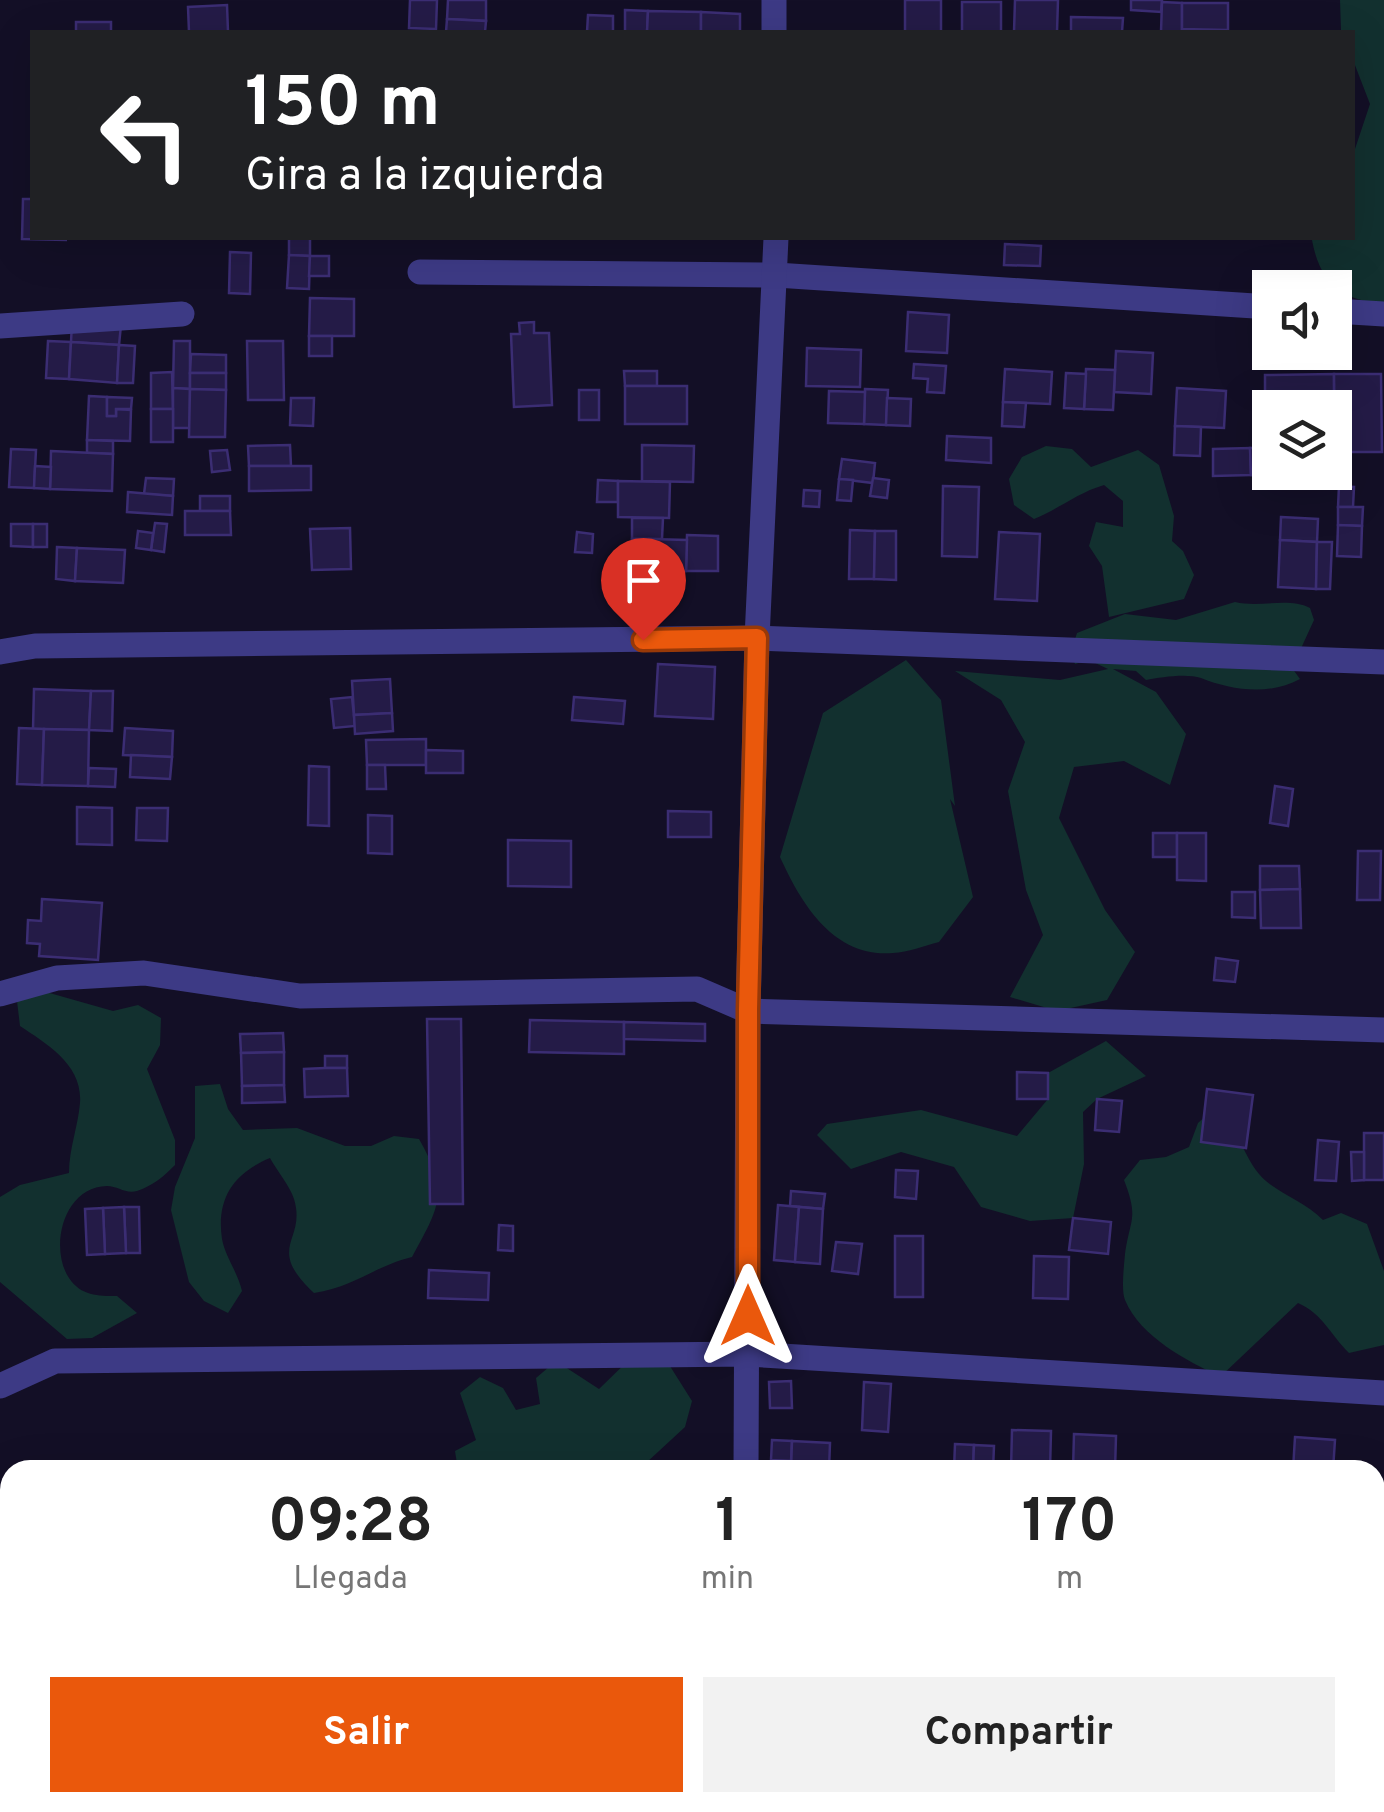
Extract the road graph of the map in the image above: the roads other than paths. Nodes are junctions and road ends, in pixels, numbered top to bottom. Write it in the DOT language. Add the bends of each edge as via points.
graph roads {
  1 [pos="774,0"];
  2 [pos="774,30"];
  3 [pos="776,240"];
  4 [pos="420,272"];
  5 [pos="776,275"];
  6 [pos="1252,306"];
  7 [pos="1352,312"];
  8 [pos="182,314"];
  9 [pos="1384,314"];
  10 [pos="0,326"];
  11 [pos="757,638"];
  12 [pos="0,652"];
  13 [pos="1384,662"];
  14 [pos="0,994"];
  15 [pos="748,1010"];
  16 [pos="1384,1030"];
  17 [pos="748,1354"];
  18 [pos="0,1386"];
  19 [pos="1384,1393"];
  20 [pos="746,1460"];
  1 -- 2 [label="street"];
  3 -- 5 [label="street"];
  4 -- 5 [label="street"];
  5 -- 6 [label="street"];
  5 -- 11 [label="street"];
  7 -- 9 [label="street"];
  8 -- 10 [label="street"];
  11 -- 12 [label="street" via="35,646"];
  11 -- 13 [label="street"];
  11 -- 15 [label="street"];
  14 -- 15 [label="street" via="57,978 144,974 300,996 697,988"];
  15 -- 16 [label="street"];
  15 -- 17 [label="street"];
  17 -- 18 [label="street" via="55,1361"];
  17 -- 19 [label="street"];
  17 -- 20 [label="street"];
}
